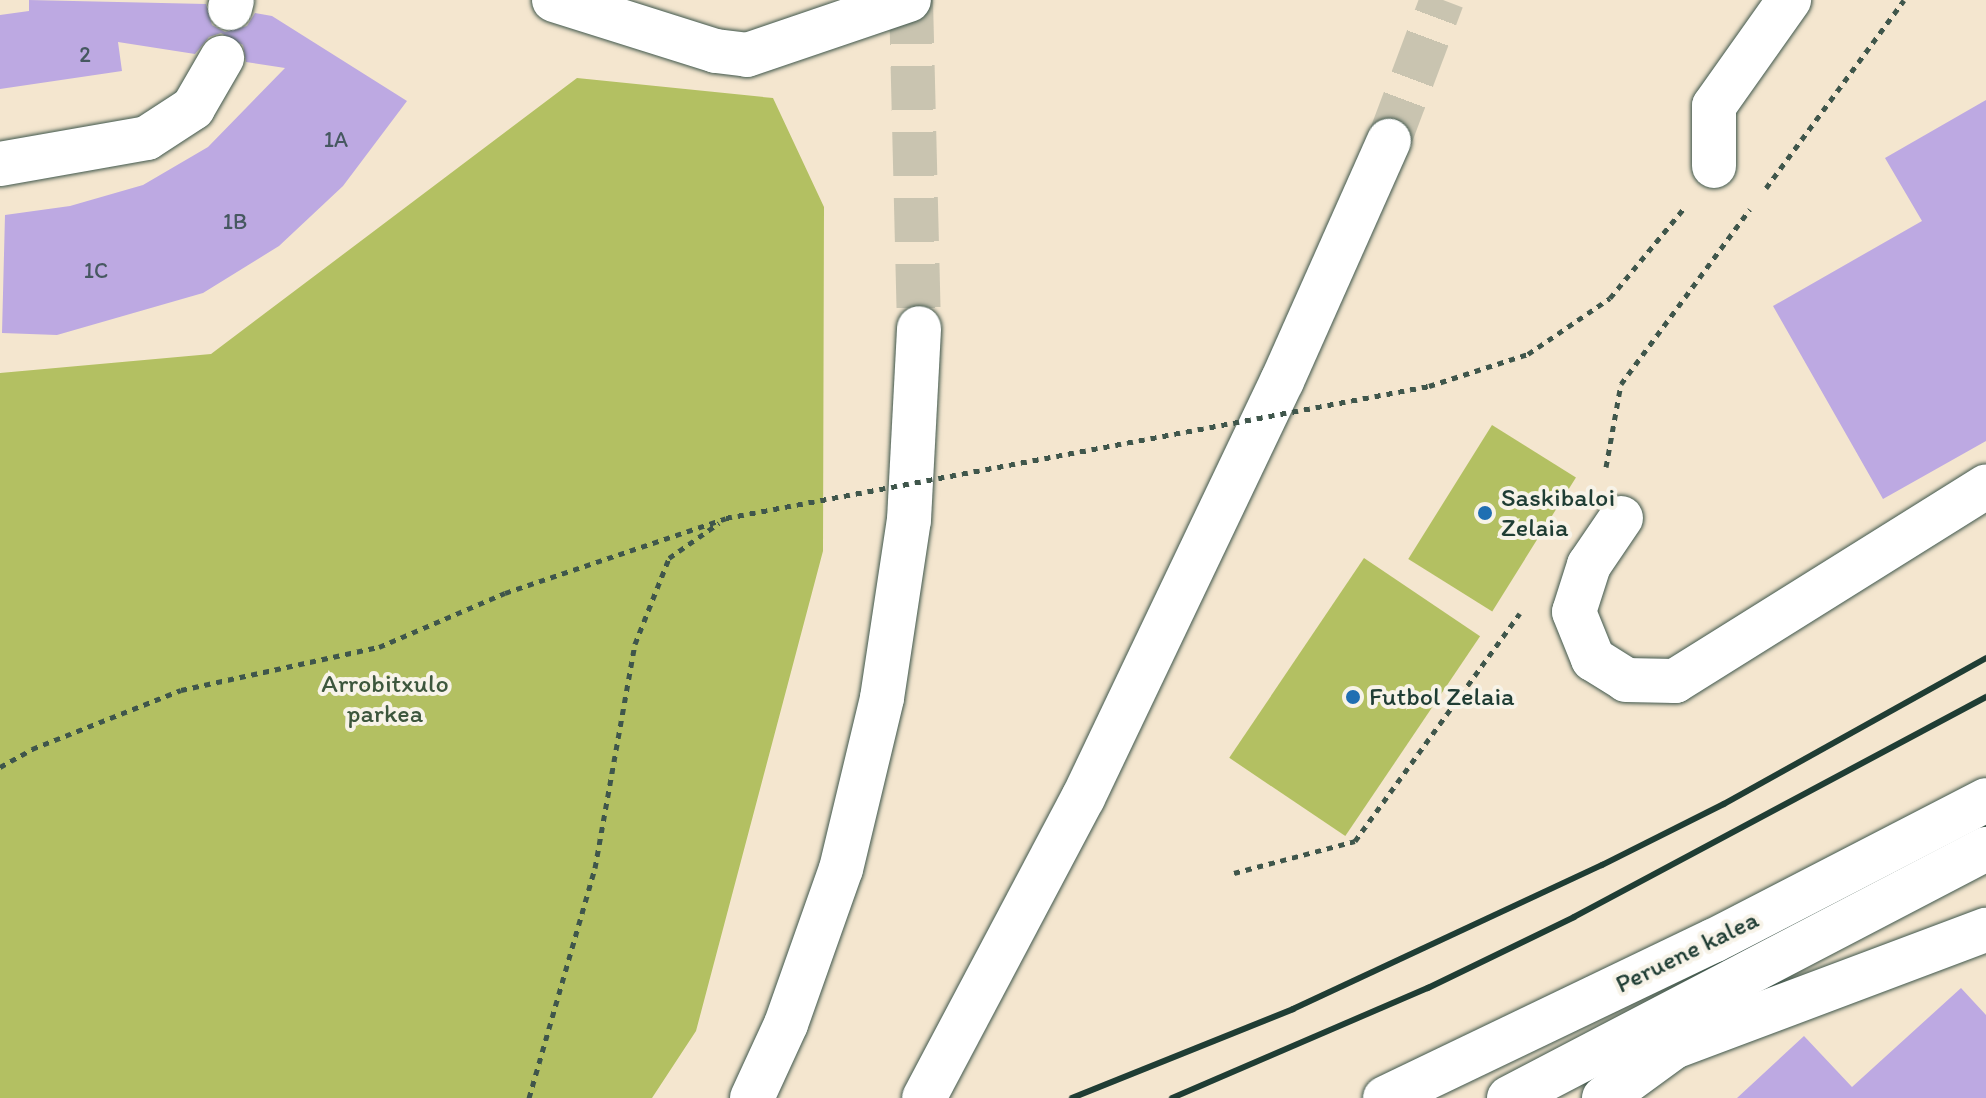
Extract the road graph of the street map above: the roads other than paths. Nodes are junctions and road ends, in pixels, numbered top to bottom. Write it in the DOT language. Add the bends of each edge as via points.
graph roads {
  1 [pos="554,0"];
  2 [pos="909,0"];
  3 [pos="1789,0"];
  4 [pos="222,58"];
  5 [pos="1389,141"];
  6 [pos="0,164"];
  7 [pos="1714,166"];
  8 [pos="919,328"];
  9 [pos="1986,487"];
  10 [pos="1621,518"];
  11 [pos="1986,800"];
  12 [pos="1986,849"];
  13 [pos="1986,930"];
  14 [pos="752,1098"];
  15 [pos="924,1098"];
  16 [pos="1385,1098"];
  17 [pos="1509,1098"];
  18 [pos="1604,1098"];
  1 -- 2 [label="main road" via="716,51 747,55"];
  3 -- 7 [label="main road" via="1714,106"];
  4 -- 6 [label="main road" via="193,108 147,138"];
  5 -- 15 [label="main road" via="1282,381 1090,784"];
  8 -- 14 [label="main road" via="909,520 882,698 841,869 786,1024"];
  9 -- 10 [label="main road" via="1675,681 1626,680 1593,659 1574,612 1589,565"];
  11 -- 16 [label="main road, Peruene kalea" via="1713,941"];
  12 -- 17 [label="main road, Peruene kalea"];
  13 -- 18 [label="main road" via="1674,1047"];
}
